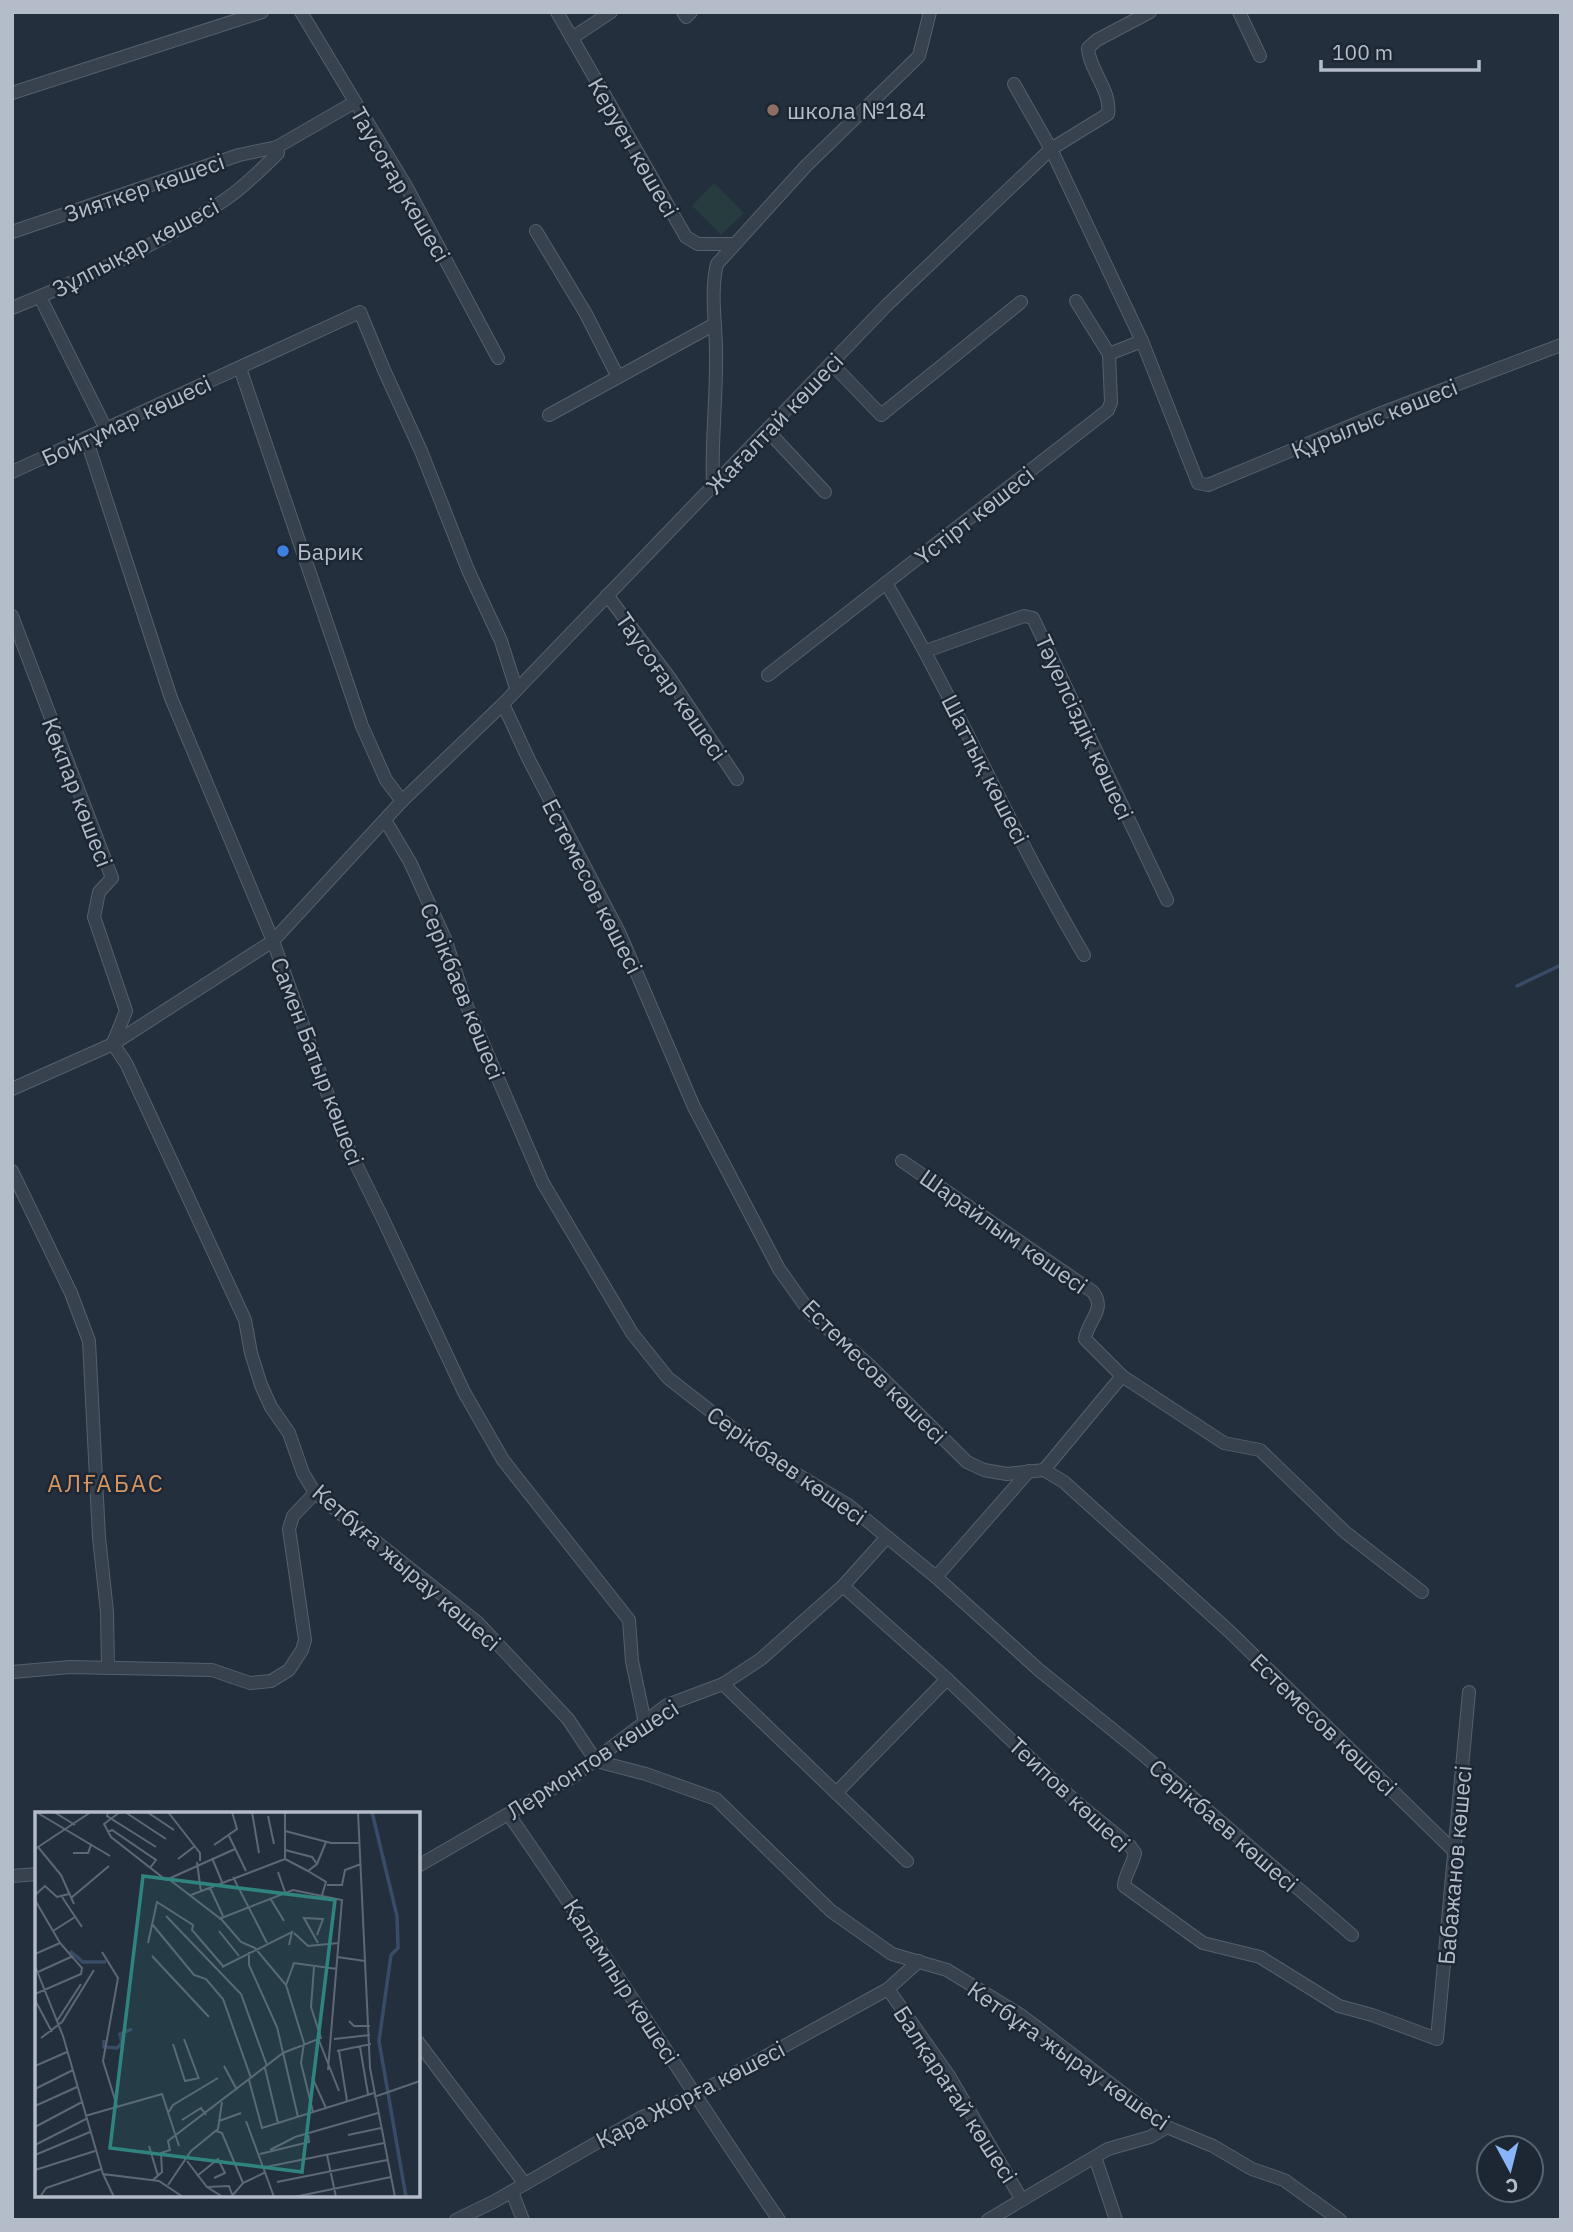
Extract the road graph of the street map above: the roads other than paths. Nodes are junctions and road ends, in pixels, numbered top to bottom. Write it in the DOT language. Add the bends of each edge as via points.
graph roads {
  1 [pos="262,12"];
  2 [pos="301,12"];
  3 [pos="557,12"];
  4 [pos="611,12"];
  5 [pos="682,12"];
  6 [pos="691,12"];
  7 [pos="930,12"];
  8 [pos="1150,12"];
  9 [pos="1238,12"];
  10 [pos="572,38"];
  11 [pos="1260,56"];
  12 [pos="1014,84"];
  13 [pos="12,93"];
  14 [pos="355,103"];
  15 [pos="277,147"];
  16 [pos="1051,149"];
  17 [pos="536,231"];
  18 [pos="12,232"];
  19 [pos="735,244"];
  20 [pos="40,297"];
  21 [pos="1076,301"];
  22 [pos="1021,302"];
  23 [pos="12,308"];
  24 [pos="715,324"];
  25 [pos="1142,341"];
  26 [pos="1559,350"];
  27 [pos="1109,354"];
  28 [pos="498,358"];
  29 [pos="831,363"];
  30 [pos="240,368"];
  31 [pos="618,376"];
  32 [pos="548,415"];
  33 [pos="106,429"];
  34 [pos="767,430"];
  35 [pos="86,438"];
  36 [pos="12,472"];
  37 [pos="713,486"];
  38 [pos="825,492"];
  39 [pos="886,583"];
  40 [pos="607,595"];
  41 [pos="12,616"];
  42 [pos="926,651"];
  43 [pos="768,675"];
  44 [pos="516,688"];
  45 [pos="503,704"];
  46 [pos="737,779"];
  47 [pos="402,801"];
  48 [pos="385,820"];
  49 [pos="1167,900"];
  50 [pos="273,941"];
  51 [pos="1084,956"];
  52 [pos="113,1044"];
  53 [pos="12,1089"];
  54 [pos="902,1161"];
  55 [pos="12,1171"];
  56 [pos="1122,1376"];
  57 [pos="1044,1470"];
  58 [pos="1029,1471"];
  59 [pos="315,1493"];
  60 [pos="887,1537"];
  61 [pos="936,1577"];
  62 [pos="843,1586"];
  63 [pos="1422,1592"];
  64 [pos="108,1668"];
  65 [pos="12,1672"];
  66 [pos="947,1679"];
  67 [pos="723,1684"];
  68 [pos="1469,1692"];
  69 [pos="645,1723"];
  70 [pos="596,1760"];
  71 [pos="836,1793"];
  72 [pos="509,1815"];
  73 [pos="1454,1851"];
  74 [pos="907,1861"];
  75 [pos="420,1865"];
  76 [pos="35,1874"];
  77 [pos="12,1876"];
  78 [pos="1352,1935"];
  79 [pos="919,1961"];
  80 [pos="888,1989"];
  81 [pos="1437,2039"];
  82 [pos="420,2045"];
  83 [pos="696,2094"];
  84 [pos="1167,2127"];
  85 [pos="1095,2157"];
  86 [pos="525,2184"];
  87 [pos="512,2192"];
  88 [pos="1022,2200"];
  89 [pos="456,2220"];
  90 [pos="523,2220"];
  91 [pos="779,2220"];
  92 [pos="988,2220"];
  93 [pos="1116,2220"];
  94 [pos="1340,2220"];
  1 -- 13 [label="street"];
  2 -- 14 [label="street, Тауcоғар көшесі"];
  3 -- 10 [label="street, Керуен көшесі"];
  4 -- 10 [label="street"];
  5 -- 6 [label="street" via="686,17"];
  7 -- 19 [label="street" via="919,56 806,166"];
  8 -- 16 [label="street, Жағалтай көшесі" via="1088,48 1108,114"];
  9 -- 11 [label="street"];
  10 -- 19 [label="street, Керуен көшесі" via="686,237 698,244"];
  12 -- 16 [label="street"];
  14 -- 15 [label="street"];
  14 -- 28 [label="street, Тауcоғар көшесі" via="406,186"];
  15 -- 18 [label="street, Зияткер көшесі" via="239,155"];
  15 -- 20 [label="street, Зұлпықар көшесі" via="278,153 219,204"];
  16 -- 25 [label="street"];
  16 -- 29 [label="street, Жағалтай көшесі"];
  17 -- 31 [label="street"];
  19 -- 24 [label="street" via="718,264 713,281"];
  20 -- 23 [label="street, Зұлпықар көшесі"];
  20 -- 33 [label="street"];
  21 -- 27 [label="street"];
  22 -- 29 [label="street" via="881,415"];
  24 -- 31 [label="street"];
  24 -- 37 [label="street"];
  25 -- 26 [label="street, Құрылыс көшесі" via="1198,483 1208,485 1384,412"];
  25 -- 27 [label="street"];
  27 -- 39 [label="street, Үстірт көшесі" via="1108,410"];
  29 -- 34 [label="street, Жағалтай көшесі"];
  30 -- 33 [label="street, Бойтұмар көшесі"];
  30 -- 44 [label="street, Бойтұмар көшесі" via="360,313 501,640"];
  30 -- 47 [label="street" via="362,726 386,780"];
  31 -- 32 [label="street"];
  33 -- 35 [label="street, Бойтұмар көшесі"];
  34 -- 37 [label="street, Жағалтай көшесі"];
  34 -- 38 [label="street"];
  35 -- 36 [label="street, Бойтұмар көшесі"];
  35 -- 50 [label="street, Самен Батыр көшесі" via="171,698"];
  37 -- 40 [label="street, Жағалтай көшесі"];
  39 -- 42 [label="street, Шаттық көшесі"];
  39 -- 43 [label="street, Үстірт көшесі"];
  40 -- 44 [label="street, Жағалтай көшесі"];
  40 -- 46 [label="street, Тауcоғар көшесі"];
  41 -- 52 [label="street, Көкпар көшесі" via="112,878 99,892 94,917 126,1011"];
  42 -- 49 [label="street, Тәуелсіздік көшесі" via="1024,616 1033,618"];
  42 -- 51 [label="street, Шаттық көшесі"];
  44 -- 45 [label="street, Жағалтай көшесі"];
  45 -- 47 [label="street, Жағалтай көшесі"];
  45 -- 58 [label="street, Естемесов көшесі" via="621,934 694,1107 779,1269 811,1314 967,1462 1007,1474"];
  47 -- 48 [label="street, Жағалтай көшесі"];
  48 -- 50 [label="street"];
  48 -- 60 [label="street, Серікбаев көшесі" via="446,941 466,1004 543,1184 632,1333 668,1378 773,1460 848,1505"];
  50 -- 52 [label="street"];
  50 -- 69 [label="street, Самен Батыр көшесі" via="344,1140 464,1392 503,1460 629,1620"];
  52 -- 53 [label="street"];
  52 -- 59 [label="street, Кетбұға жырау көшесі" via="126,1063 244,1320 261,1385 289,1433"];
  54 -- 56 [label="street, Шарайлым көшесі" via="1093,1292 1099,1308 1085,1339"];
  55 -- 64 [label="street" via="89,1340"];
  56 -- 57 [label="street"];
  56 -- 63 [label="street, Шарайлым көшесі" via="1224,1443 1260,1450 1345,1532"];
  57 -- 58 [label="street, Естемесов көшесі"];
  57 -- 73 [label="street, Естемесов көшесі" via="1064,1482 1229,1631"];
  58 -- 61 [label="street"];
  59 -- 64 [label="street" via="293,1516 289,1530 305,1640 289,1670 271,1681 250,1683 212,1671"];
  59 -- 70 [label="street, Кетбұға жырау көшесі" via="478,1623 568,1719"];
  60 -- 61 [label="street, Серікбаев көшесі"];
  60 -- 62 [label="street, Лермонтов көшесі"];
  61 -- 78 [label="street, Серікбаев көшесі"];
  62 -- 66 [label="street, Теипов көшесі"];
  62 -- 67 [label="street, Лермонтов көшесі" via="761,1659"];
  64 -- 65 [label="street"];
  66 -- 71 [label="street"];
  66 -- 81 [label="street, Теипов көшесі" via="1076,1802 1130,1846 1134,1862 1124,1886 1189,1934 1203,1943 1259,1957 1339,2006"];
  67 -- 69 [label="street, Лермонтов көшесі" via="667,1705"];
  67 -- 71 [label="street"];
  68 -- 73 [label="street, Бабажанов көшесі"];
  69 -- 70 [label="street, Лермонтов көшесі"];
  70 -- 72 [label="street, Лермонтов көшесі"];
  70 -- 79 [label="street, Кетбұға жырау көшесі" via="716,1799 831,1911 892,1954"];
  71 -- 74 [label="street"];
  72 -- 75 [label="street, Лермонтов көшесі"];
  72 -- 83 [label="street, Қалампыр көшесі"];
  73 -- 81 [label="street, Бабажанов көшесі"];
  76 -- 77 [label="street"];
  79 -- 80 [label="street, Қара Жорға көшесі"];
  79 -- 84 [label="street, Кетбұға жырау көшесі" via="947,1970 1022,2016"];
  80 -- 83 [label="street, Қара Жорға көшесі"];
  80 -- 88 [label="street, Балқарағай көшесі" via="949,2076"];
  82 -- 86 [label="street"];
  83 -- 86 [label="street, Қара Жорға көшесі" via="640,2118"];
  83 -- 91 [label="street, Қалампыр көшесі"];
  84 -- 85 [label="street"];
  84 -- 94 [label="street, Кетбұға жырау көшесі" via="1284,2180"];
  85 -- 88 [label="street"];
  85 -- 93 [label="street"];
  86 -- 87 [label="street, Қара Жорға көшесі"];
  87 -- 89 [label="street, Қара Жорға көшесі"];
  87 -- 90 [label="street"];
  88 -- 92 [label="street"];
}
